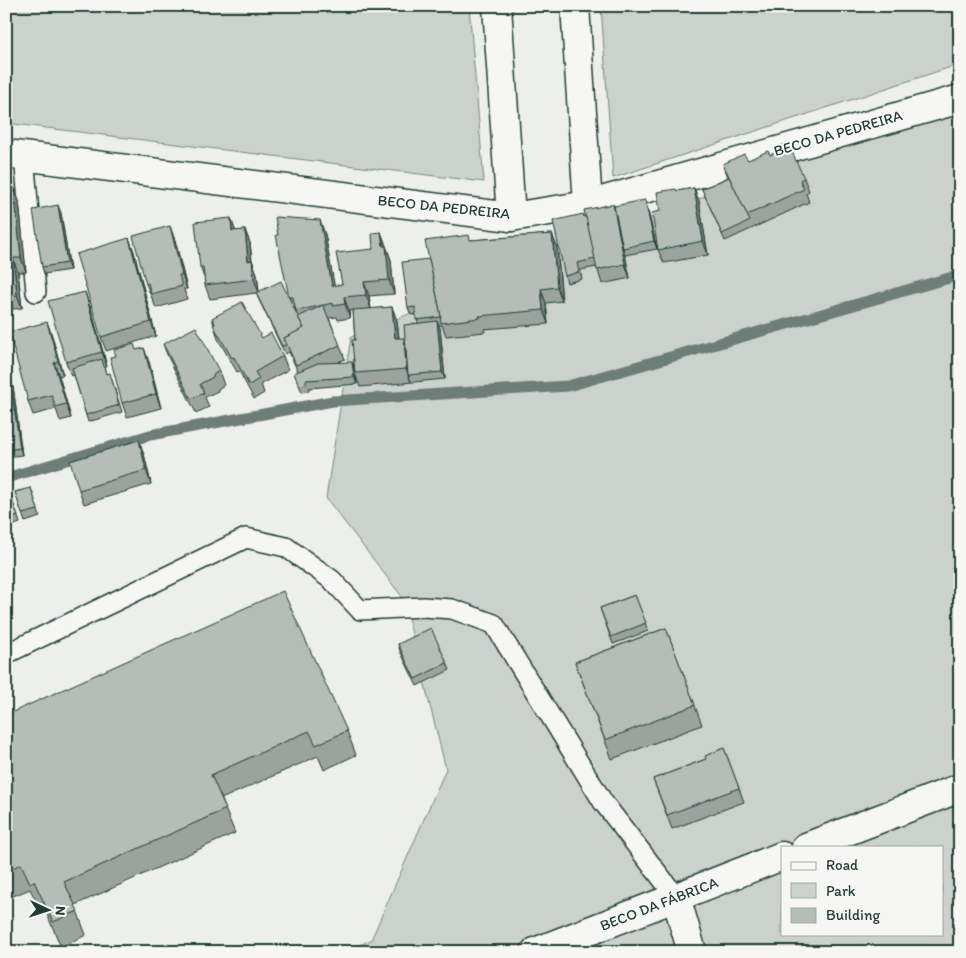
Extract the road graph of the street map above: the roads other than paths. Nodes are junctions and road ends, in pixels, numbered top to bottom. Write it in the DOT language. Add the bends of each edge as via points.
graph roads {
  1 [pos="498,6"];
  2 [pos="574,6"];
  3 [pos="960,98"];
  4 [pos="15,155"];
  5 [pos="588,205"];
  6 [pos="511,217"];
  7 [pos="36,292"];
  8 [pos="6,654"];
  9 [pos="960,788"];
  10 [pos="809,846"];
  11 [pos="781,856"];
  12 [pos="676,897"];
  13 [pos="535,952"];
  14 [pos="692,952"];
  1 -- 6 [label="street"];
  2 -- 5 [label="street"];
  3 -- 5 [label="street, BECO DA PEDREIRA"];
  4 -- 6 [label="street, BECO DA PEDREIRA"];
  4 -- 7 [label="lane"];
  5 -- 6 [label="street, BECO DA PEDREIRA"];
  8 -- 12 [label="lane" via="246,538 286,547 332,580 360,610 423,607 452,610 494,624 603,802"];
  9 -- 10 [label="street"];
  11 -- 12 [label="street, BECO DA FÁBRICA"];
  12 -- 13 [label="street, BECO DA FÁBRICA"];
  12 -- 14 [label="street"];
}
